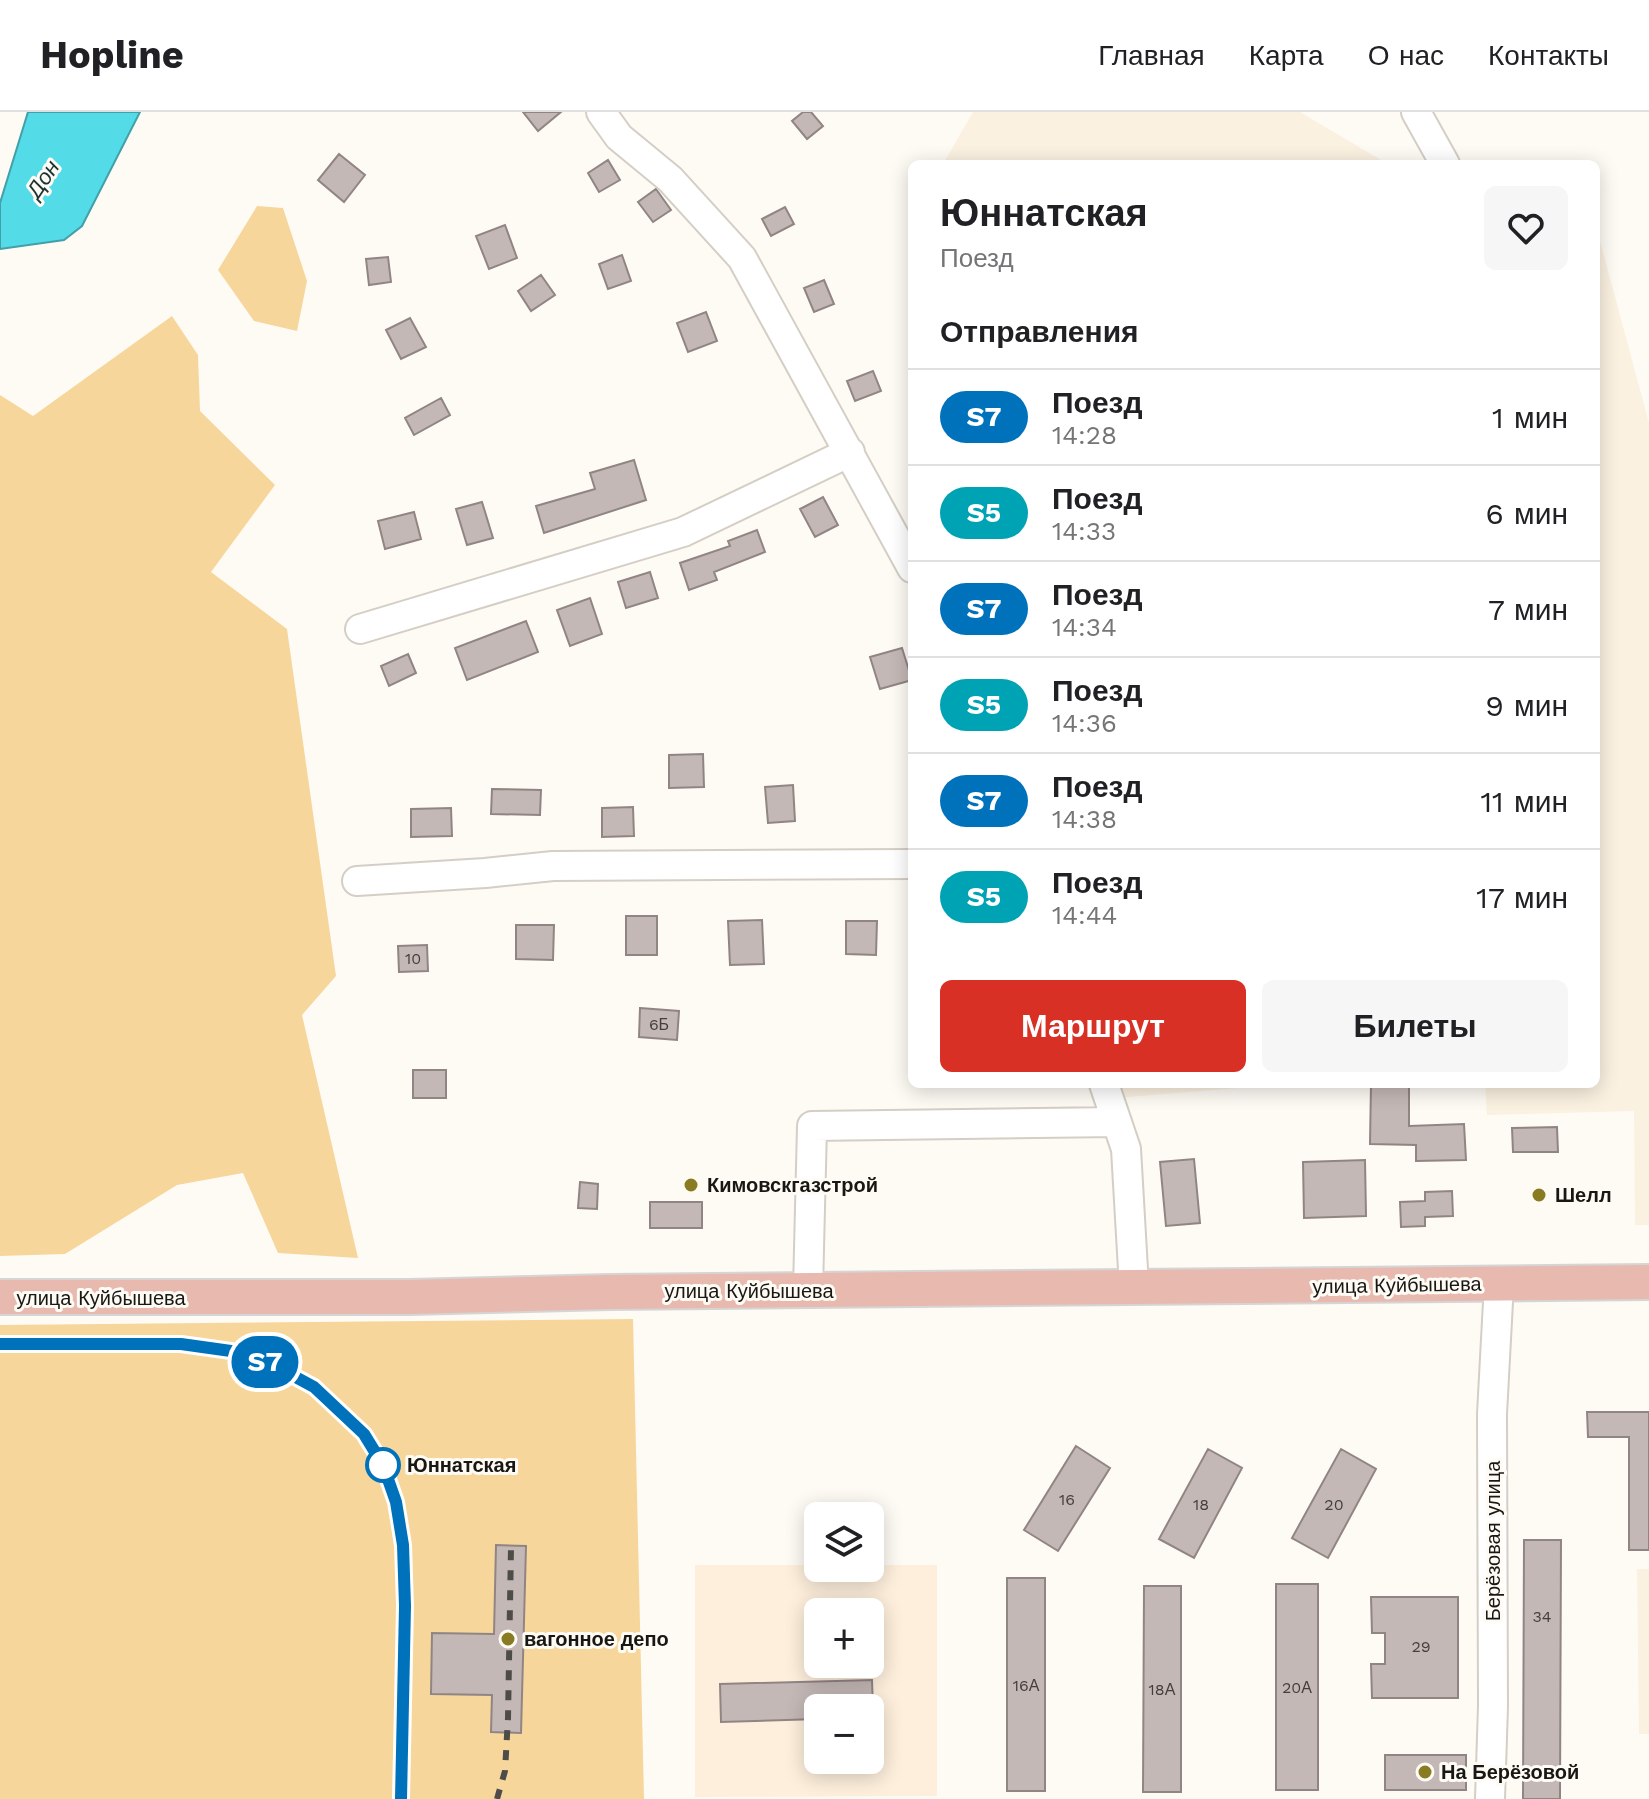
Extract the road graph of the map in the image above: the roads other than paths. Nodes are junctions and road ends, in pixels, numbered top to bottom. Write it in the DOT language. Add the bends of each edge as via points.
graph roads {
  1 [pos="601,112"];
  2 [pos="1416,112"];
  3 [pos="1443,160"];
  4 [pos="850,452"];
  5 [pos="908,561"];
  6 [pos="360,629"];
  7 [pos="908,864"];
  8 [pos="357,881"];
  9 [pos="1105,1088"];
  10 [pos="1117,1122"];
  11 [pos="1649,1282"];
  12 [pos="1499,1283"];
  13 [pos="1134,1287"];
  14 [pos="808,1290"];
  15 [pos="0,1297"];
  16 [pos="1649,1306"];
  17 [pos="1490,1799"];
  1 -- 4 [label="street" via="619,137 670,179 742,258"];
  2 -- 3 [label="street"];
  4 -- 5 [label="street"];
  4 -- 6 [label="street" via="683,532"];
  7 -- 8 [label="street" via="553,866"];
  9 -- 10 [label="street"];
  10 -- 13 [label="street" via="1126,1149"];
  10 -- 14 [label="street" via="812,1126"];
  11 -- 12 [label="main road"];
  12 -- 13 [label="main road, улица Куйбышева"];
  12 -- 16 [label="main road" via="1599,1306"];
  12 -- 17 [label="street, Берёзовая улица" via="1492,1414"];
  13 -- 14 [label="main road, улица Куйбышева"];
  14 -- 15 [label="main road, улица Куйбышева"];
}
